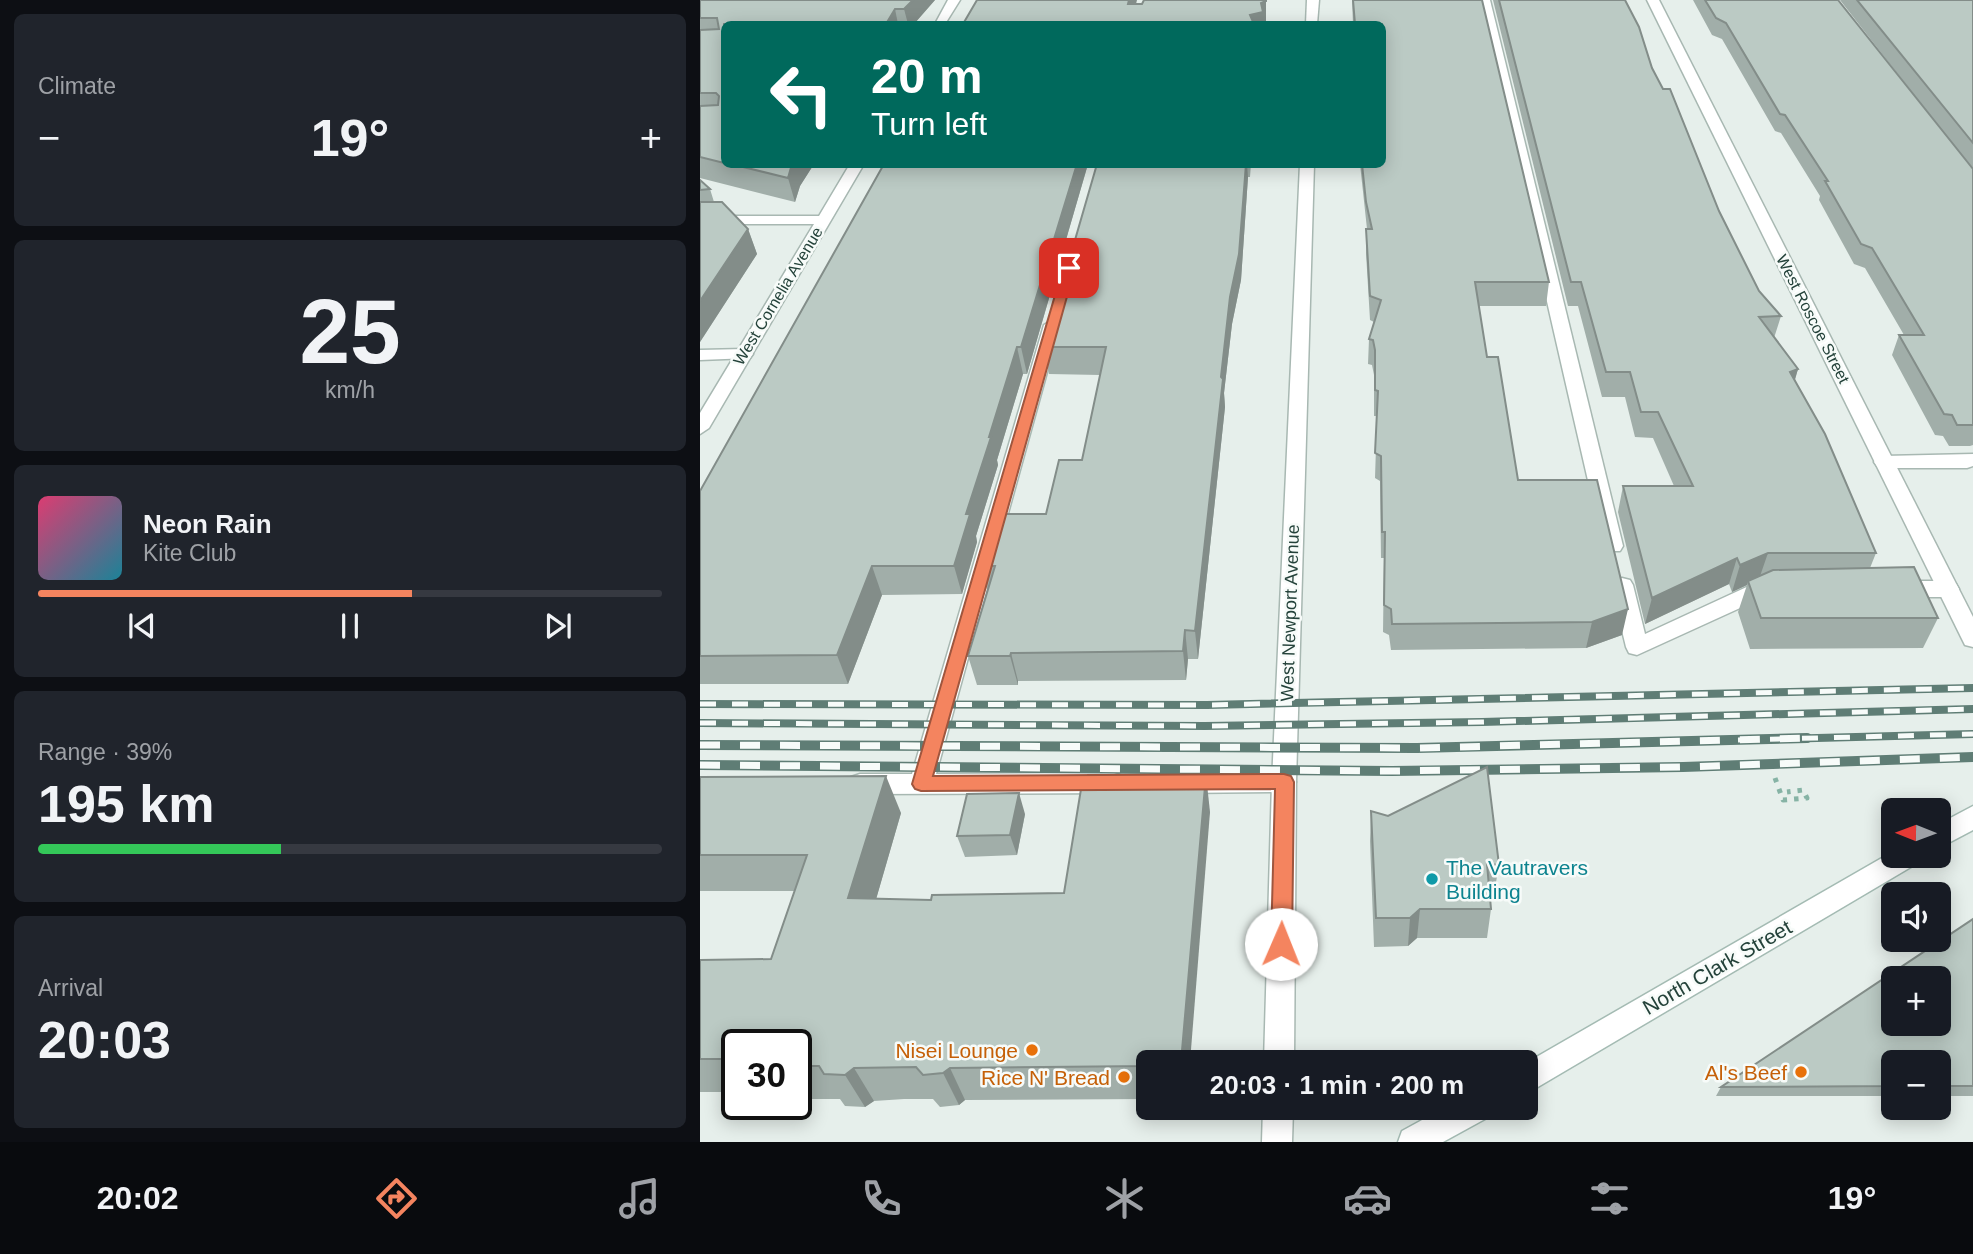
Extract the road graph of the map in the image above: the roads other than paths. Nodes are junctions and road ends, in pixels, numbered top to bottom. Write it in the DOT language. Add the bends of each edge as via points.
graph roads {
  1 [pos="954,0"];
  2 [pos="1313,0"];
  3 [pos="1484,0"];
  4 [pos="1653,0"];
  5 [pos="942,21"];
  6 [pos="1312,21"];
  7 [pos="855,168"];
  8 [pos="1307,168"];
  9 [pos="700,220"];
  10 [pos="824,220"];
  11 [pos="1057,309"];
  12 [pos="744,354"];
  13 [pos="700,355"];
  14 [pos="700,428"];
  15 [pos="1973,460"];
  16 [pos="1885,463"];
  17 [pos="1875,589"];
  18 [pos="1948,589"];
  19 [pos="1785,590"];
  20 [pos="1973,639"];
  21 [pos="1284,782"];
  22 [pos="838,784"];
  23 [pos="921,784"];
  24 [pos="1973,817"];
  25 [pos="1951,830"];
  26 [pos="1886,868"];
  27 [pos="1279,1050"];
  28 [pos="1538,1072"];
  29 [pos="1278,1120"];
  30 [pos="1452,1120"];
  31 [pos="1277,1142"];
  32 [pos="1413,1142"];
  1 -- 5 [label="street"];
  2 -- 6 [label="street"];
  3 -- 19 [label="street" via="1637,647 1759,590"];
  4 -- 16 [label="street, West Roscoe Street"];
  7 -- 10 [label="street, West Cornelia Avenue"];
  8 -- 21 [label="street, West Newport Avenue"];
  9 -- 10 [label="street"];
  10 -- 12 [label="street, West Cornelia Avenue"];
  11 -- 23 [label="street"];
  12 -- 13 [label="street"];
  12 -- 14 [label="street, West Cornelia Avenue"];
  15 -- 16 [label="street"];
  16 -- 18 [label="street, West Roscoe Street"];
  17 -- 18 [label="street"];
  18 -- 20 [label="street, West Roscoe Street"];
  21 -- 23 [label="street"];
  21 -- 27 [label="street, West Newport Avenue"];
  22 -- 23 [label="street"];
  24 -- 25 [label="street"];
  26 -- 28 [label="street, North Clark Street"];
  29 -- 31 [label="street"];
  30 -- 32 [label="street"];
}
